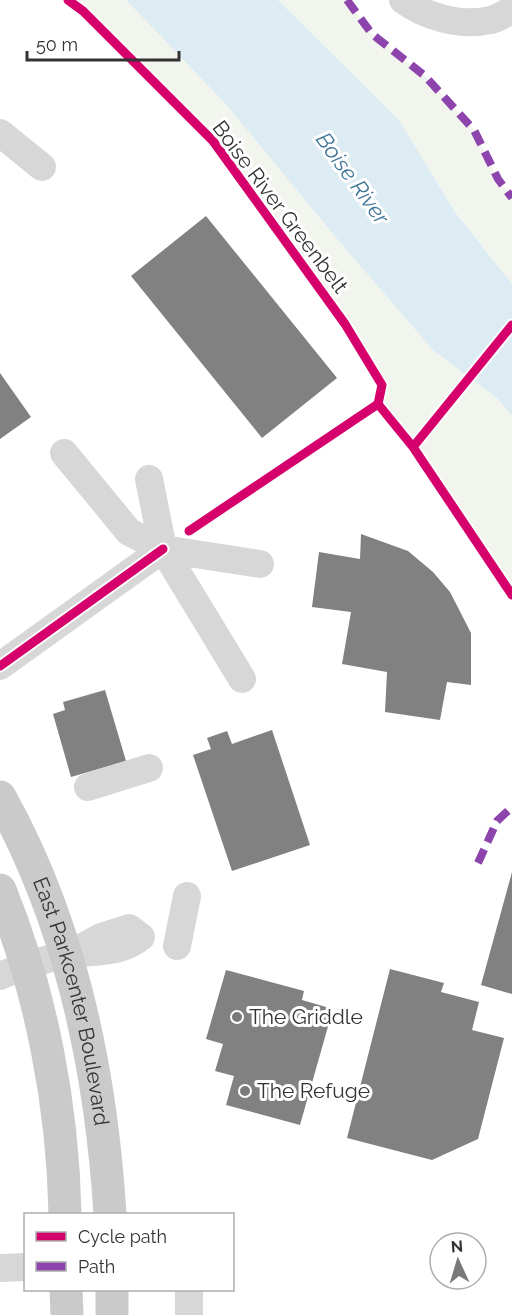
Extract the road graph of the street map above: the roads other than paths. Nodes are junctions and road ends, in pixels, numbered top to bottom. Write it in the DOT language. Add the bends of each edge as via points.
graph roads {
  1 [pos="404,0"];
  2 [pos="512,10"];
  3 [pos="0,133"];
  4 [pos="42,167"];
  5 [pos="64,453"];
  6 [pos="149,478"];
  7 [pos="163,549"];
  8 [pos="260,564"];
  9 [pos="2,662"];
  10 [pos="242,679"];
  11 [pos="149,768"];
  12 [pos="88,788"];
  13 [pos="0,796"];
  14 [pos="0,890"];
  15 [pos="187,896"];
  16 [pos="177,946"];
  17 [pos="68,955"];
  18 [pos="13,971"];
  19 [pos="65,1213"];
  20 [pos="110,1213"];
  21 [pos="24,1267"];
  22 [pos="0,1268"];
  23 [pos="66,1291"];
  24 [pos="112,1291"];
  25 [pos="189,1291"];
  26 [pos="67,1315"];
  27 [pos="112,1315"];
  28 [pos="189,1315"];
  1 -- 2 [label="street" via="416,10 455,22 491,20"];
  3 -- 4 [label="street"];
  5 -- 7 [label="street" via="129,532"];
  6 -- 7 [label="street"];
  7 -- 8 [label="street"];
  7 -- 9 [label="street"];
  7 -- 10 [label="street"];
  11 -- 12 [label="street"];
  13 -- 17 [label="main road, East Parkcenter Boulevard" via="37,871"];
  14 -- 18 [label="main road, East Parkcenter Boulevard" via="14,925"];
  15 -- 16 [label="street"];
  17 -- 18 [label="street"];
  17 -- 20 [label="main road, East Parkcenter Boulevard" via="96,1082 106,1145"];
  18 -- 19 [label="main road, East Parkcenter Boulevard" via="51,1070"];
  21 -- 22 [label="street"];
  23 -- 26 [label="main road"];
  24 -- 27 [label="main road"];
  25 -- 28 [label="street"];
}
